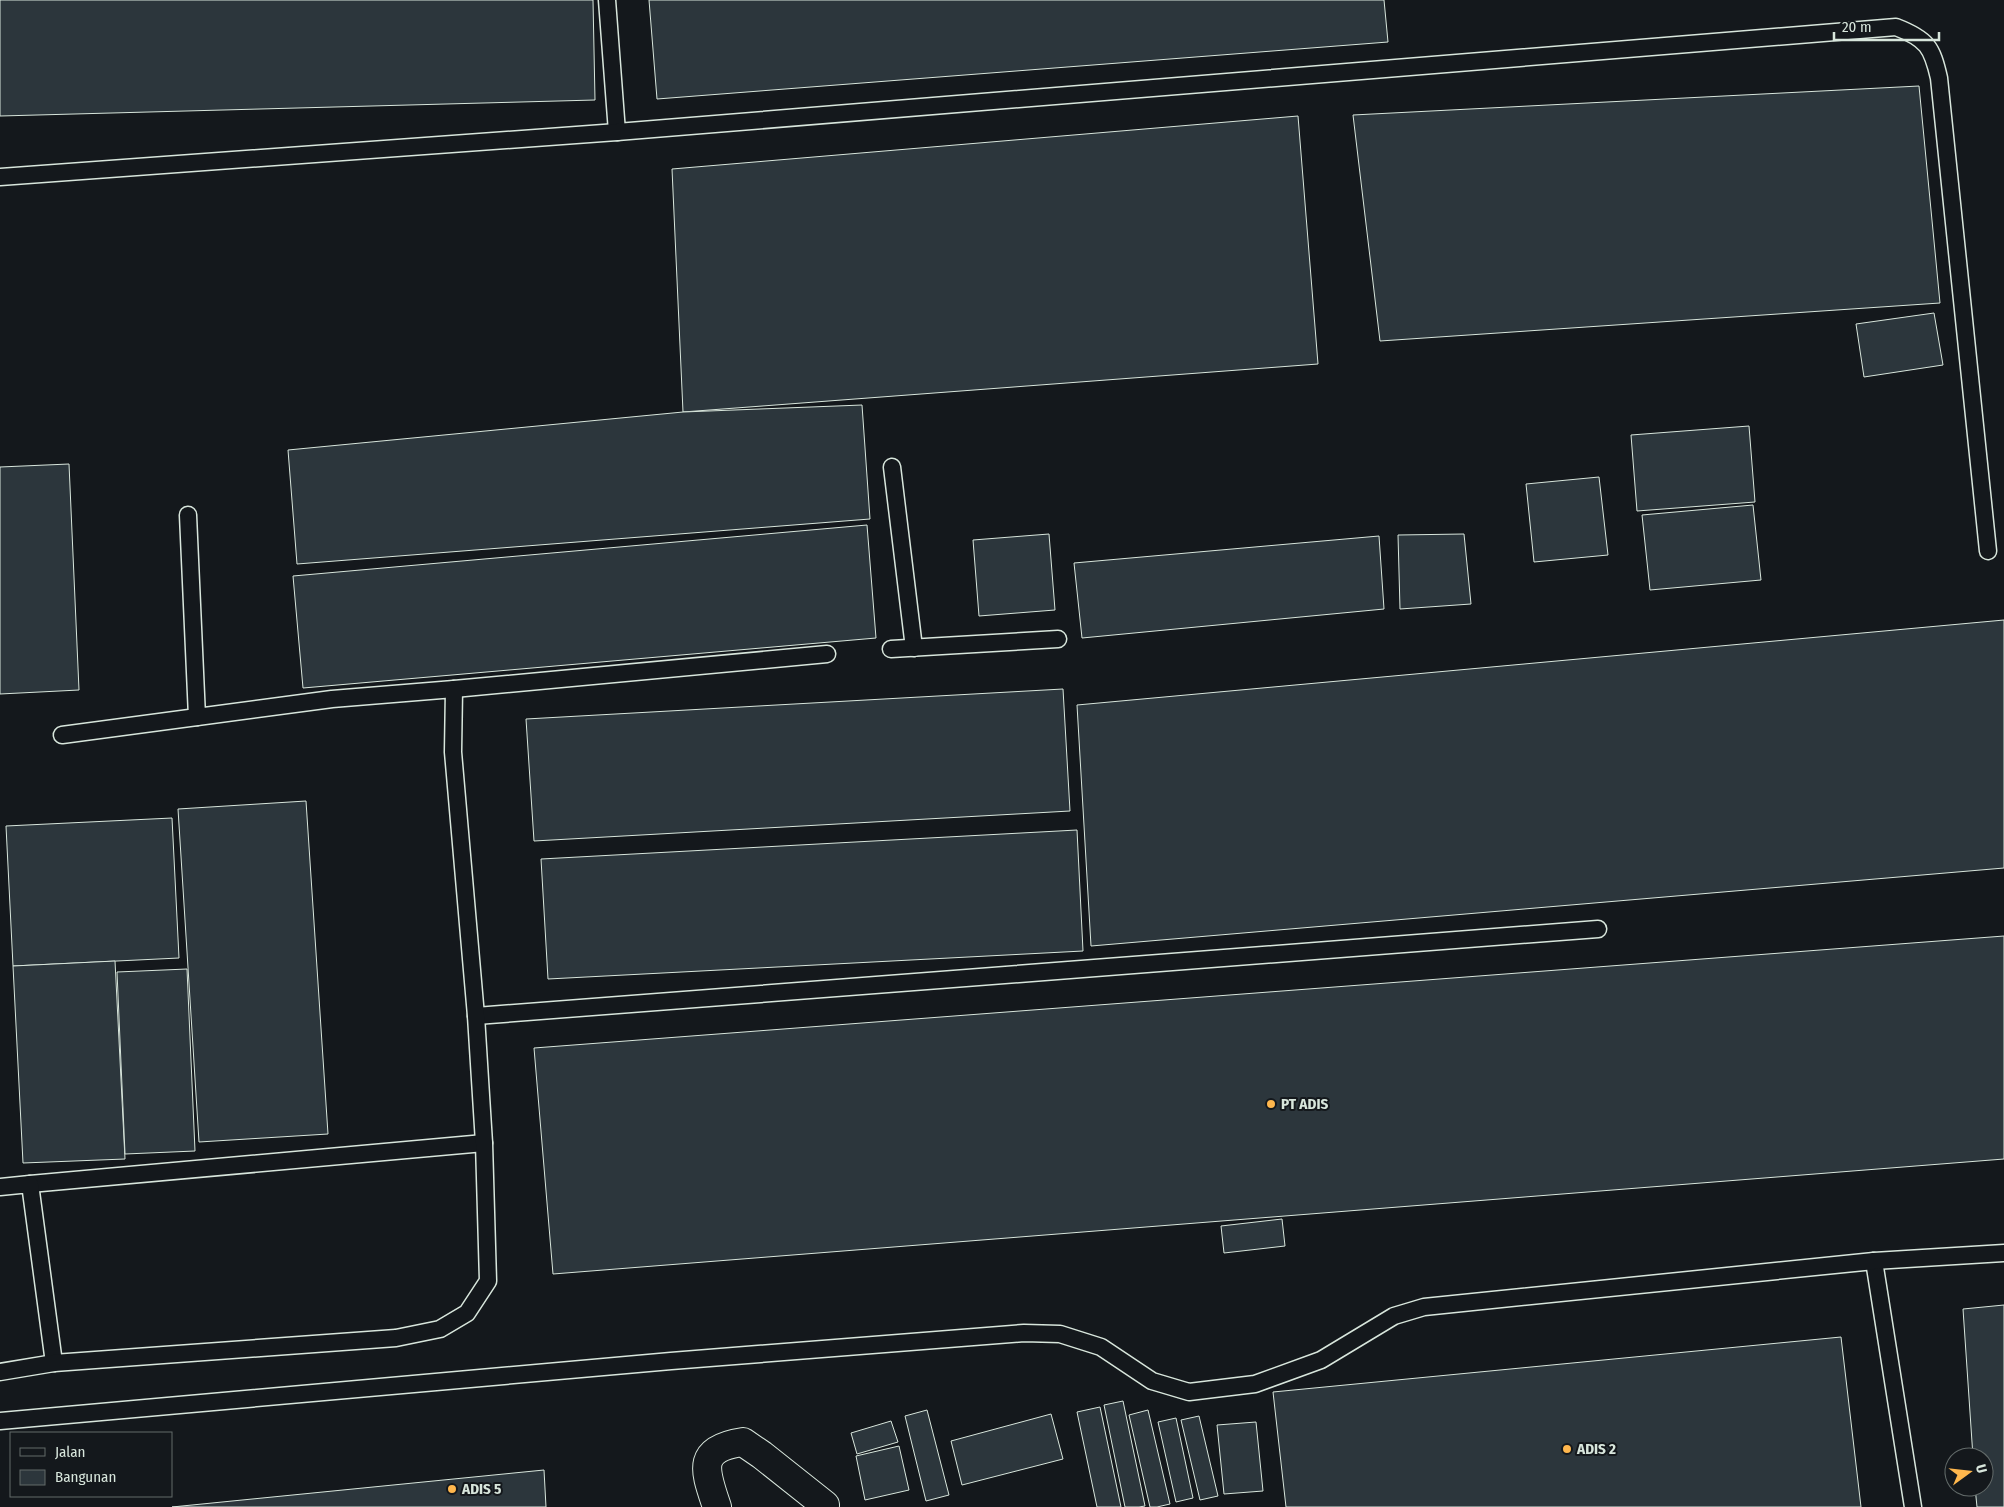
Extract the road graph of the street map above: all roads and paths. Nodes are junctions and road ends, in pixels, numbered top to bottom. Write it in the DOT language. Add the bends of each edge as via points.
graph roads {
  1 [pos="607,0"];
  2 [pos="617,132"];
  3 [pos="0,177"];
  4 [pos="892,467"];
  5 [pos="188,515"];
  6 [pos="1988,551"];
  7 [pos="1058,639"];
  8 [pos="914,648"];
  9 [pos="891,649"];
  10 [pos="827,654"];
  11 [pos="454,689"];
  12 [pos="197,717"];
  13 [pos="62,735"];
  14 [pos="1598,929"];
  15 [pos="476,1016"];
  16 [pos="484,1143"];
  17 [pos="30,1184"];
  18 [pos="0,1187"];
  19 [pos="2004,1253"];
  20 [pos="1874,1261"];
  21 [pos="54,1363"];
  22 [pos="0,1372"];
  23 [pos="0,1420"];
  24 [pos="825,1505"];
  25 [pos="717,1507"];
  26 [pos="1913,1507"];
  1 -- 2 [label="lane"];
  2 -- 3 [label="lane"];
  2 -- 6 [label="lane" via="1896,28 1916,35 1933,53 1939,78"];
  4 -- 8 [label="lane"];
  5 -- 12 [label="lane"];
  7 -- 8 [label="lane"];
  8 -- 9 [label="lane"];
  10 -- 11 [label="lane"];
  11 -- 12 [label="lane"];
  11 -- 15 [label="lane" via="453,752"];
  12 -- 13 [label="lane"];
  14 -- 15 [label="lane"];
  15 -- 16 [label="lane"];
  16 -- 17 [label="lane"];
  16 -- 21 [label="lane" via="488,1281 467,1313 440,1329 396,1338"];
  17 -- 18 [label="lane"];
  17 -- 21 [label="lane"];
  19 -- 20 [label="lane"];
  20 -- 23 [label="lane" via="1424,1307 1394,1316 1321,1360 1255,1384 1189,1392 1152,1381 1101,1347 1060,1334 1024,1333"];
  20 -- 26 [label="lane"];
  21 -- 22 [label="lane"];
  24 -- 25 [label="street" via="743,1442 717,1449 707,1462 707,1476"];
}
